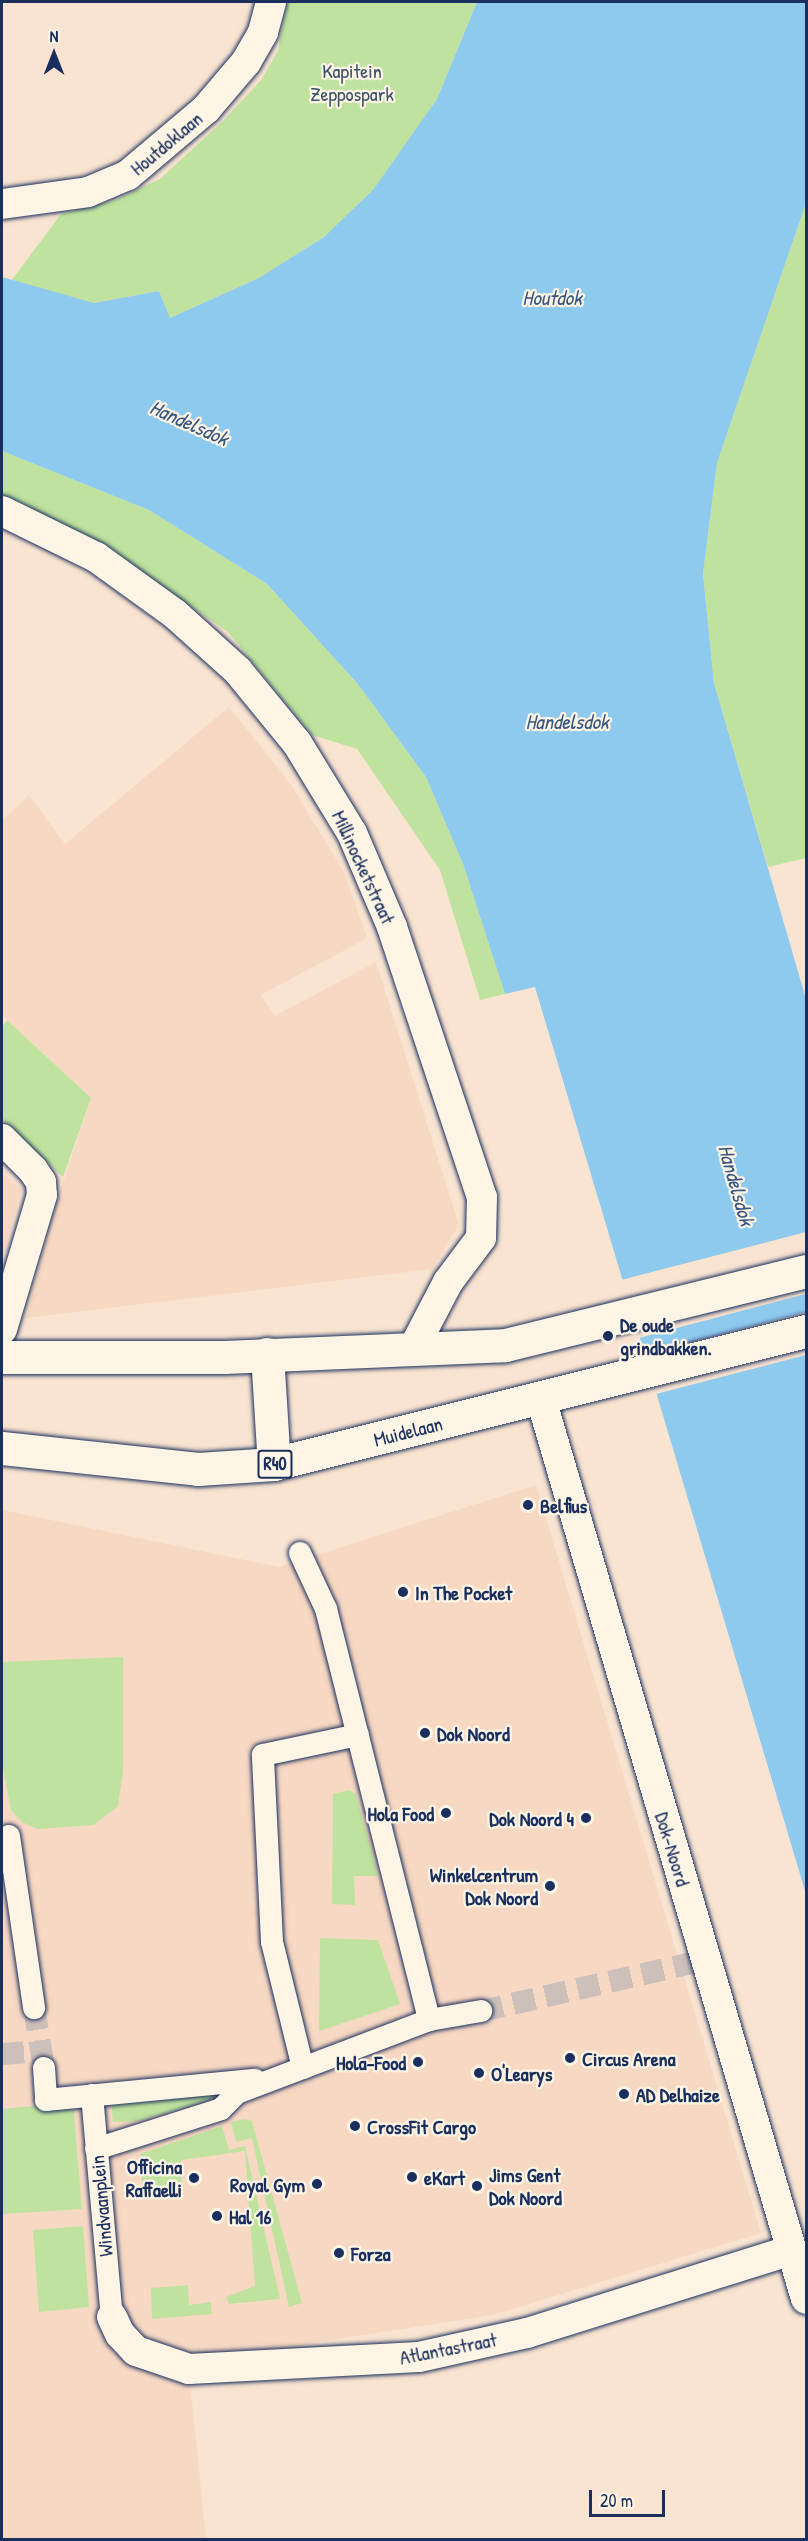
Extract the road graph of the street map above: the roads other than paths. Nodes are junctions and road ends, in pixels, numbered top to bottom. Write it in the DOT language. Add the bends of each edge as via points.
graph roads {
  1 [pos="271,2"];
  2 [pos="2,204"];
  3 [pos="2,511"];
  4 [pos="2,1139"];
  5 [pos="807,1272"];
  6 [pos="2,1329"];
  7 [pos="807,1332"];
  8 [pos="413,1349"];
  9 [pos="267,1354"];
  10 [pos="2,1357"];
  11 [pos="541,1398"];
  12 [pos="2,1448"];
  13 [pos="274,1464"];
  14 [pos="300,1553"];
  15 [pos="358,1735"];
  16 [pos="9,1836"];
  17 [pos="34,2008"];
  18 [pos="481,2011"];
  19 [pos="429,2020"];
  20 [pos="44,2068"];
  21 [pos="303,2068"];
  22 [pos="274,2079"];
  23 [pos="92,2096"];
  24 [pos="96,2149"];
  25 [pos="792,2250"];
  26 [pos="807,2299"];
  27 [pos="112,2317"];
  1 -- 2 [label="street, Houtdoklaan" via="263,32 246,62 206,110 128,175 88,192"];
  3 -- 8 [label="street, Millinocketstraat" via="96,557 175,614 230,664 297,743 352,833 392,927 482,1197 481,1239 460,1266"];
  4 -- 6 [label="street" via="41,1182 42,1195"];
  5 -- 8 [label="main road" via="505,1345"];
  7 -- 11 [label="main road, Muidelaan / R40"];
  8 -- 9 [label="main road"];
  9 -- 10 [label="main road"];
  9 -- 13 [label="main road"];
  11 -- 13 [label="main road, Muidelaan / R40"];
  11 -- 25 [label="street, Dok-Noord"];
  12 -- 13 [label="main road, Muidelaan / R40" via="198,1469"];
  14 -- 15 [label="street" via="326,1610"];
  15 -- 19 [label="street"];
  15 -- 21 [label="street" via="263,1755 272,1942"];
  16 -- 17 [label="street"];
  18 -- 19 [label="street"];
  19 -- 21 [label="street"];
  20 -- 23 [label="street" via="46,2100"];
  21 -- 22 [label="street"];
  22 -- 23 [label="street"];
  22 -- 24 [label="street" via="237,2092 221,2109"];
  23 -- 24 [label="street, Windvaanplein"];
  24 -- 27 [label="street, Windvaanplein"];
  25 -- 26 [label="street, Dok-Noord"];
  25 -- 27 [label="street, Atlantastraat" via="527,2333 419,2357 189,2369 136,2350 120,2334"];
}
